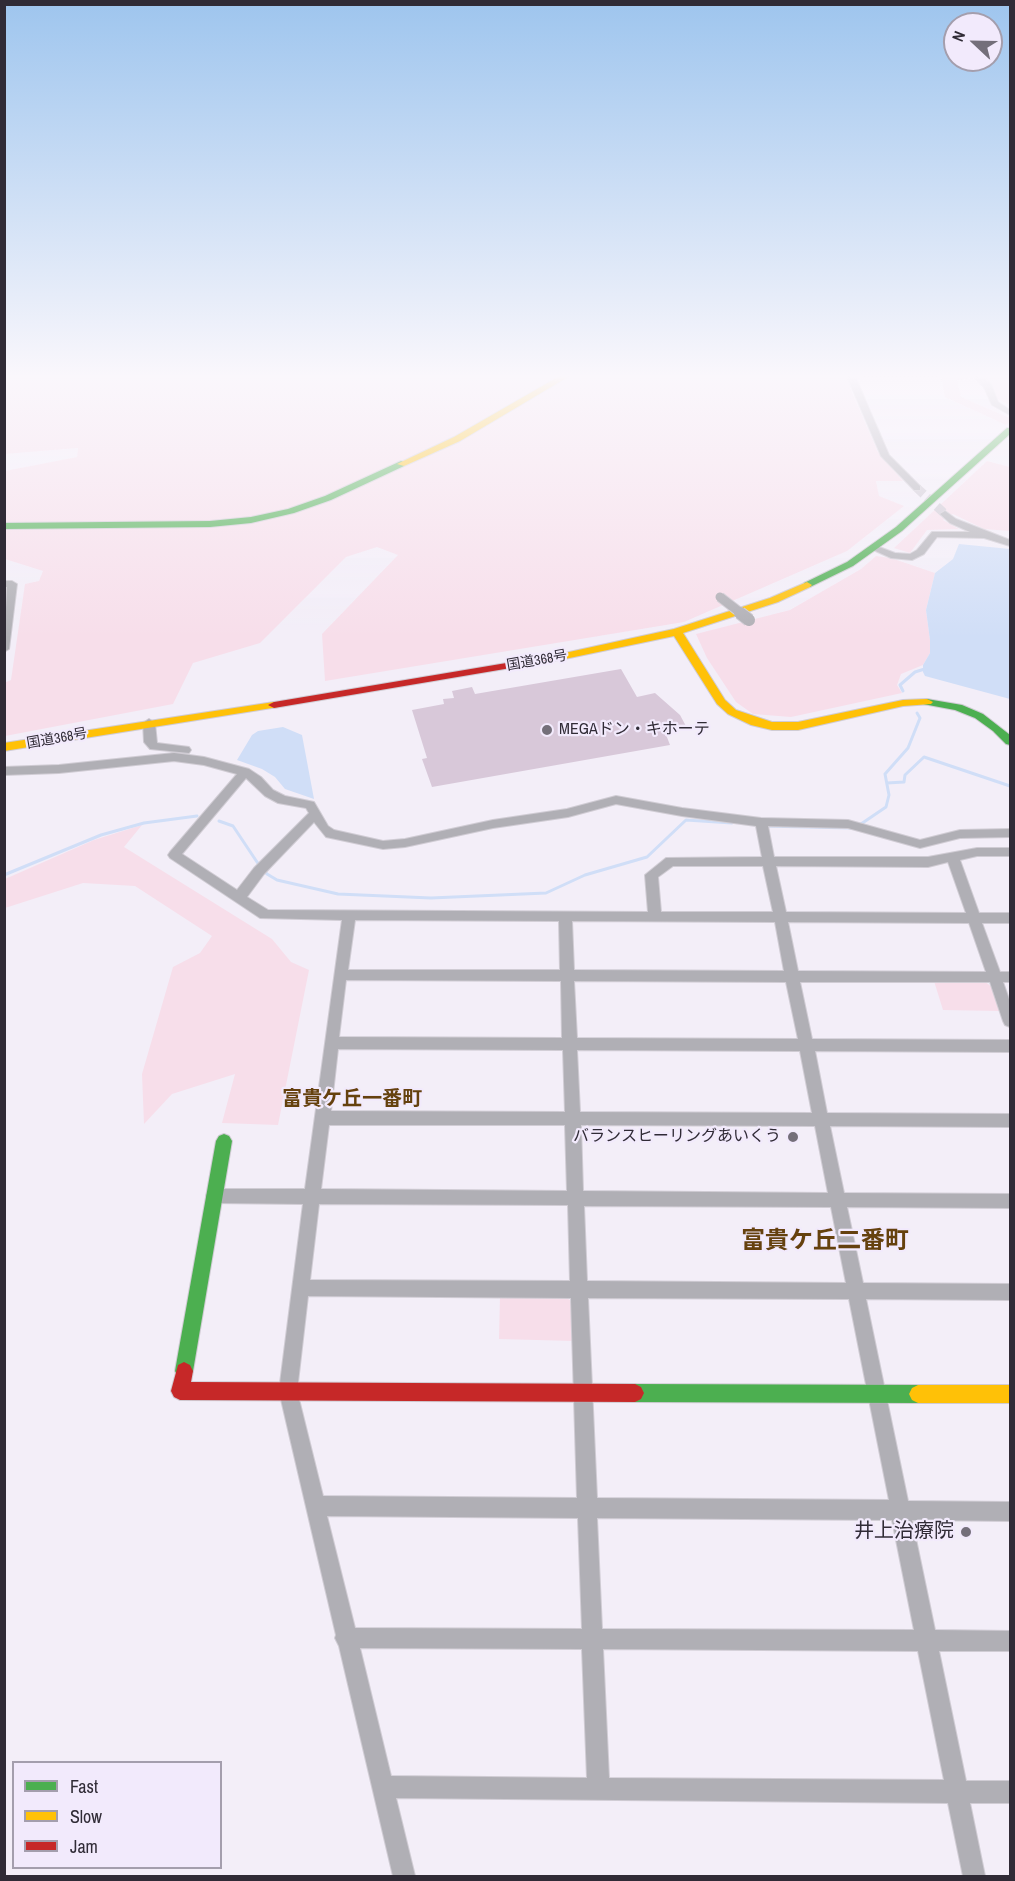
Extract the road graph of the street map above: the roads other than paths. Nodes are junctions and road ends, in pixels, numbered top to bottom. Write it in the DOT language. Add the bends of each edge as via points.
graph roads {
  1 [pos="407,462"];
  2 [pos="891,462"];
  3 [pos="974,462"];
  4 [pos="917,488"];
  5 [pos="945,514"];
  6 [pos="4,526"];
  7 [pos="985,535"];
  8 [pos="1011,543"];
  9 [pos="874,548"];
  10 [pos="4,584"];
  11 [pos="720,597"];
  12 [pos="749,620"];
  13 [pos="677,632"];
  14 [pos="4,649"];
  15 [pos="150,723"];
  16 [pos="1011,741"];
  17 [pos="4,747"];
  18 [pos="204,761"];
  19 [pos="4,771"];
  20 [pos="245,772"];
  21 [pos="314,815"];
  22 [pos="762,826"];
  23 [pos="1011,833"];
  24 [pos="1011,852"];
  25 [pos="953,858"];
  26 [pos="769,861"];
  27 [pos="239,898"];
  28 [pos="350,915"];
  29 [pos="565,915"];
  30 [pos="655,916"];
  31 [pos="781,917"];
  32 [pos="974,917"];
  33 [pos="1011,918"];
  34 [pos="340,975"];
  35 [pos="566,976"];
  36 [pos="793,977"];
  37 [pos="996,977"];
  38 [pos="1011,977"];
  39 [pos="1011,1021"];
  40 [pos="332,1043"];
  41 [pos="570,1044"];
  42 [pos="807,1044"];
  43 [pos="1011,1046"];
  44 [pos="323,1118"];
  45 [pos="573,1118"];
  46 [pos="821,1119"];
  47 [pos="1011,1120"];
  48 [pos="224,1141"];
  49 [pos="214,1196"];
  50 [pos="312,1196"];
  51 [pos="576,1199"];
  52 [pos="838,1200"];
  53 [pos="1011,1201"];
  54 [pos="301,1288"];
  55 [pos="579,1289"];
  56 [pos="855,1291"];
  57 [pos="1011,1292"];
  58 [pos="288,1391"];
  59 [pos="582,1393"];
  60 [pos="877,1394"];
  61 [pos="1011,1394"];
  62 [pos="315,1506"];
  63 [pos="587,1508"];
  64 [pos="901,1510"];
  65 [pos="1011,1511"];
  66 [pos="345,1638"];
  67 [pos="592,1640"];
  68 [pos="926,1641"];
  69 [pos="1011,1641"];
  70 [pos="382,1787"];
  71 [pos="598,1789"];
  72 [pos="957,1791"];
  73 [pos="1011,1792"];
  74 [pos="404,1876"];
  75 [pos="974,1876"];
  1 -- 6 [label="main road" via="327,498 251,520 210,524"];
  2 -- 4 [label="street"];
  3 -- 9 [label="main road, 国道368号"];
  5 -- 7 [label="street"];
  7 -- 8 [label="street"];
  7 -- 9 [label="street" via="935,534 912,557 894,556"];
  9 -- 13 [label="main road, 国道368号" via="828,576 774,600"];
  10 -- 14 [label="street" via="12,584"];
  11 -- 12 [label="street, bridge"];
  13 -- 15 [label="main road, 国道368号" via="474,672"];
  13 -- 16 [label="main road" via="721,702 732,712 755,722 798,726 903,703 936,702 979,716"];
  15 -- 17 [label="main road, 国道368号"];
  15 -- 18 [label="street" via="150,742 154,746 199,752"];
  18 -- 19 [label="street" via="174,757"];
  18 -- 20 [label="street"];
  20 -- 21 [label="street" via="282,800 310,805"];
  20 -- 27 [label="street" via="174,855"];
  21 -- 22 [label="street" via="330,834 393,845 568,813 610,800"];
  21 -- 27 [label="street"];
  22 -- 23 [label="street" via="848,824 920,844 960,834"];
  22 -- 26 [label="street"];
  24 -- 25 [label="street" via="990,851"];
  25 -- 26 [label="street" via="928,862"];
  25 -- 32 [label="street"];
  26 -- 30 [label="street" via="670,861 651,875"];
  26 -- 31 [label="street"];
  27 -- 28 [label="street" via="265,915"];
  28 -- 29 [label="street"];
  28 -- 34 [label="street"];
  29 -- 30 [label="street"];
  29 -- 35 [label="street"];
  30 -- 31 [label="street"];
  31 -- 32 [label="street"];
  31 -- 36 [label="street"];
  32 -- 33 [label="street"];
  32 -- 37 [label="street"];
  34 -- 35 [label="street"];
  34 -- 40 [label="street"];
  35 -- 36 [label="street"];
  35 -- 41 [label="street"];
  36 -- 37 [label="street"];
  36 -- 42 [label="street"];
  37 -- 38 [label="street"];
  37 -- 39 [label="street"];
  40 -- 41 [label="street"];
  40 -- 44 [label="street"];
  41 -- 42 [label="street"];
  41 -- 45 [label="street"];
  42 -- 43 [label="street"];
  42 -- 46 [label="street"];
  44 -- 45 [label="street"];
  44 -- 50 [label="street"];
  45 -- 46 [label="street"];
  45 -- 51 [label="street"];
  46 -- 47 [label="street"];
  46 -- 52 [label="street"];
  48 -- 49 [label="main road"];
  49 -- 50 [label="street"];
  49 -- 58 [label="main road" via="180,1391"];
  50 -- 51 [label="street"];
  50 -- 54 [label="street"];
  51 -- 52 [label="street"];
  51 -- 55 [label="street"];
  52 -- 53 [label="street"];
  52 -- 56 [label="street"];
  54 -- 55 [label="street"];
  54 -- 58 [label="street"];
  55 -- 56 [label="street"];
  55 -- 59 [label="street"];
  56 -- 57 [label="street"];
  56 -- 60 [label="street"];
  58 -- 59 [label="main road"];
  58 -- 62 [label="street"];
  59 -- 60 [label="main road"];
  59 -- 63 [label="street"];
  60 -- 61 [label="main road"];
  60 -- 64 [label="street"];
  62 -- 63 [label="street"];
  62 -- 66 [label="street"];
  63 -- 64 [label="street"];
  63 -- 67 [label="street"];
  64 -- 65 [label="street"];
  64 -- 68 [label="street"];
  66 -- 67 [label="street"];
  66 -- 70 [label="street"];
  67 -- 68 [label="street"];
  67 -- 71 [label="street"];
  68 -- 69 [label="street"];
  68 -- 72 [label="street"];
  70 -- 71 [label="street"];
  70 -- 74 [label="street"];
  71 -- 72 [label="street"];
  72 -- 73 [label="street"];
  72 -- 75 [label="street"];
}
